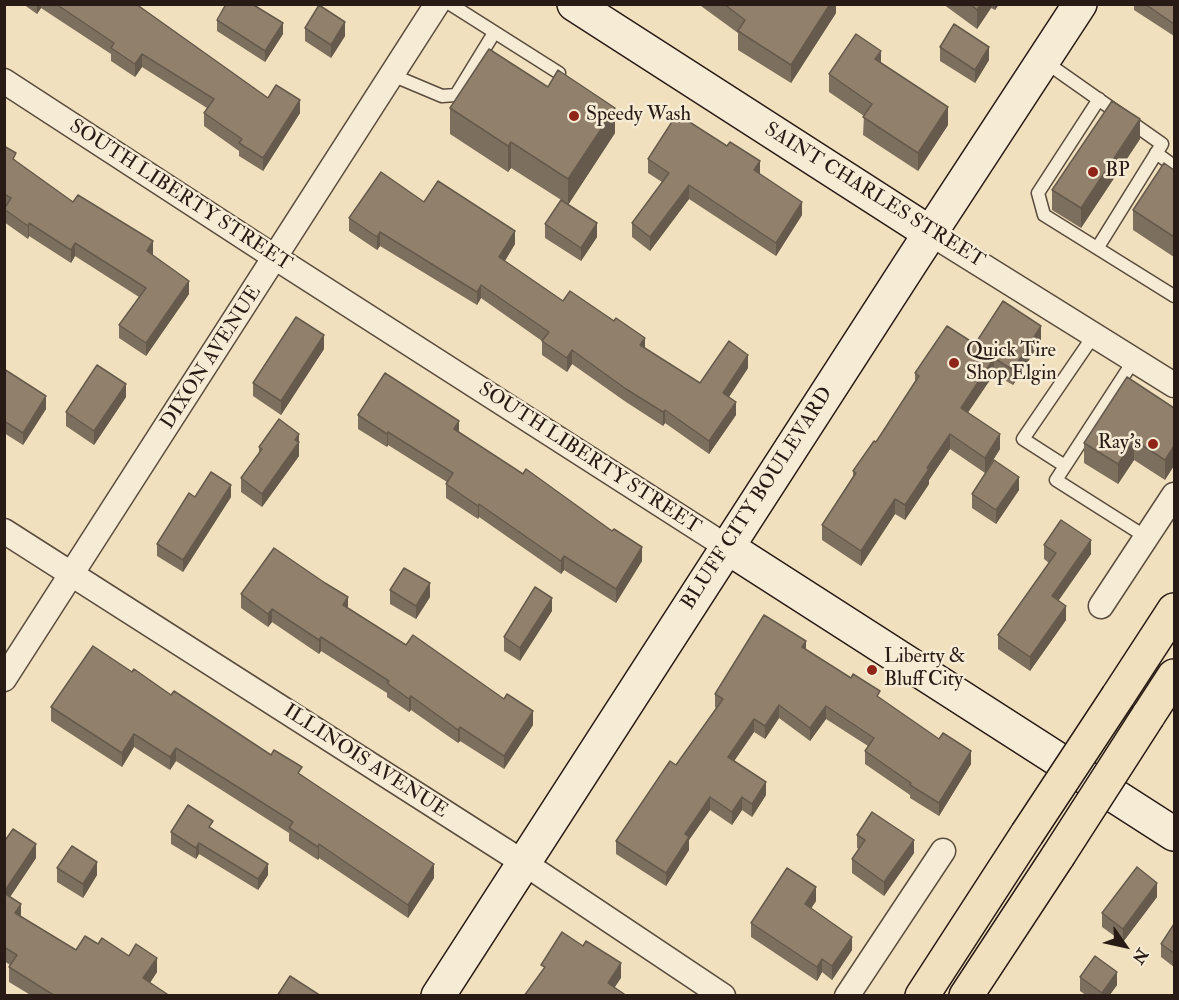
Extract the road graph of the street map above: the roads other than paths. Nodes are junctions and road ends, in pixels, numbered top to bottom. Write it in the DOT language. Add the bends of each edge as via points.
graph roads {
  1 [pos="437,4"];
  2 [pos="450,4"];
  3 [pos="574,4"];
  4 [pos="1080,4"];
  5 [pos="494,33"];
  6 [pos="1043,60"];
  7 [pos="559,73"];
  8 [pos="392,75"];
  9 [pos="4,81"];
  10 [pos="1099,99"];
  11 [pos="1156,153"];
  12 [pos="1174,166"];
  13 [pos="930,233"];
  14 [pos="1098,247"];
  15 [pos="276,258"];
  16 [pos="1174,296"];
  17 [pos="1094,335"];
  18 [pos="1134,360"];
  19 [pos="1174,385"];
  20 [pos="1065,466"];
  21 [pos="1174,495"];
  22 [pos="4,531"];
  23 [pos="1146,537"];
  24 [pos="727,547"];
  25 [pos="73,575"];
  26 [pos="1101,606"];
  27 [pos="1174,609"];
  28 [pos="1174,676"];
  29 [pos="4,679"];
  30 [pos="1174,834"];
  31 [pos="943,851"];
  32 [pos="524,863"];
  33 [pos="438,996"];
  34 [pos="723,996"];
  35 [pos="847,996"];
  36 [pos="922,996"];
  37 [pos="966,996"];
  1 -- 8 [label="street, DIXON AVENUE"];
  2 -- 5 [label="lane"];
  3 -- 13 [label="main road, SAINT CHARLES STREET"];
  4 -- 6 [label="main road, BLUFF CITY BOULEVARD"];
  5 -- 7 [label="lane"];
  5 -- 8 [label="lane" via="456,95 442,96"];
  6 -- 10 [label="lane"];
  6 -- 13 [label="main road, BLUFF CITY BOULEVARD"];
  8 -- 15 [label="street, DIXON AVENUE"];
  9 -- 15 [label="street, SOUTH LIBERTY STREET"];
  10 -- 11 [label="lane" via="1162,144"];
  10 -- 14 [label="lane" via="1038,193 1044,215"];
  11 -- 12 [label="lane"];
  11 -- 14 [label="lane"];
  13 -- 17 [label="street, SAINT CHARLES STREET"];
  13 -- 24 [label="main road, BLUFF CITY BOULEVARD"];
  14 -- 16 [label="lane"];
  15 -- 24 [label="street, SOUTH LIBERTY STREET"];
  15 -- 25 [label="street, DIXON AVENUE"];
  17 -- 18 [label="street, SAINT CHARLES STREET"];
  17 -- 20 [label="lane" via="1023,439"];
  18 -- 19 [label="street, SAINT CHARLES STREET"];
  18 -- 20 [label="lane"];
  20 -- 23 [label="lane" via="1056,480"];
  21 -- 23 [label="street"];
  22 -- 25 [label="street, ILLINOIS AVENUE"];
  23 -- 26 [label="street"];
  24 -- 30 [label="main road, SOUTH LIBERTY STREET"];
  24 -- 32 [label="main road, BLUFF CITY BOULEVARD"];
  25 -- 29 [label="street, DIXON AVENUE"];
  25 -- 32 [label="street, ILLINOIS AVENUE"];
  27 -- 36 [label="highway, bridge"];
  28 -- 37 [label="highway, bridge"];
  31 -- 35 [label="street"];
  32 -- 33 [label="main road, BLUFF CITY BOULEVARD"];
  32 -- 34 [label="street, ILLINOIS AVENUE"];
}
